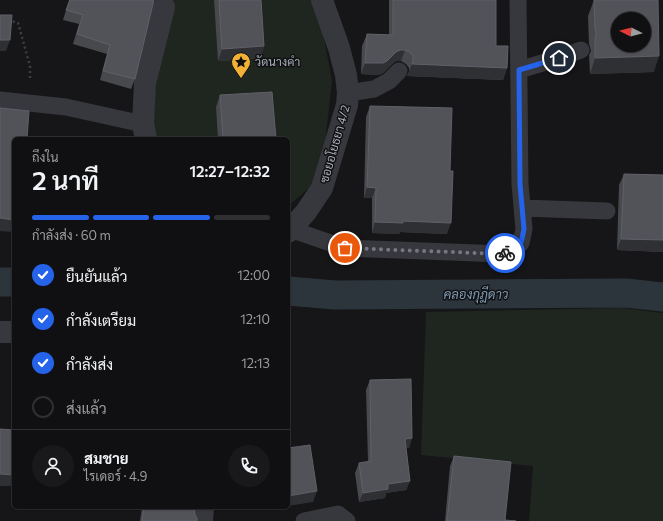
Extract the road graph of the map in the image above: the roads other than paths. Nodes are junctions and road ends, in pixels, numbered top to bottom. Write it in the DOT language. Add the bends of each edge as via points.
graph roads {
  1 [pos="322,0"];
  2 [pos="518,0"];
  3 [pos="164,7"];
  4 [pos="581,50"];
  5 [pos="399,70"];
  6 [pos="519,70"];
  7 [pos="348,93"];
  8 [pos="0,100"];
  9 [pos="145,132"];
  10 [pos="522,208"];
  11 [pos="607,210"];
  12 [pos="290,229"];
  13 [pos="290,230"];
  14 [pos="0,332"];
  15 [pos="12,332"];
  16 [pos="203,509"];
  17 [pos="202,521"];
  18 [pos="304,521"];
  19 [pos="346,521"];
  1 -- 7 [label="street, ซอยอโยธยา 4/2" via="339,48"];
  2 -- 6 [label="lane"];
  3 -- 9 [label="street" via="145,83"];
  4 -- 6 [label="lane"];
  5 -- 7 [label="lane" via="389,81 374,89"];
  6 -- 10 [label="lane"];
  7 -- 12 [label="street, ซอยอโยธยา 4/2" via="347,106 322,188 306,212"];
  8 -- 9 [label="lane" via="66,107"];
  10 -- 11 [label="lane"];
  10 -- 13 [label="lane" via="524,229 521,243 503,254 345,248"];
  14 -- 15 [label="street"];
  16 -- 17 [label="street"];
  18 -- 19 [label="lane" via="338,514"];
}
